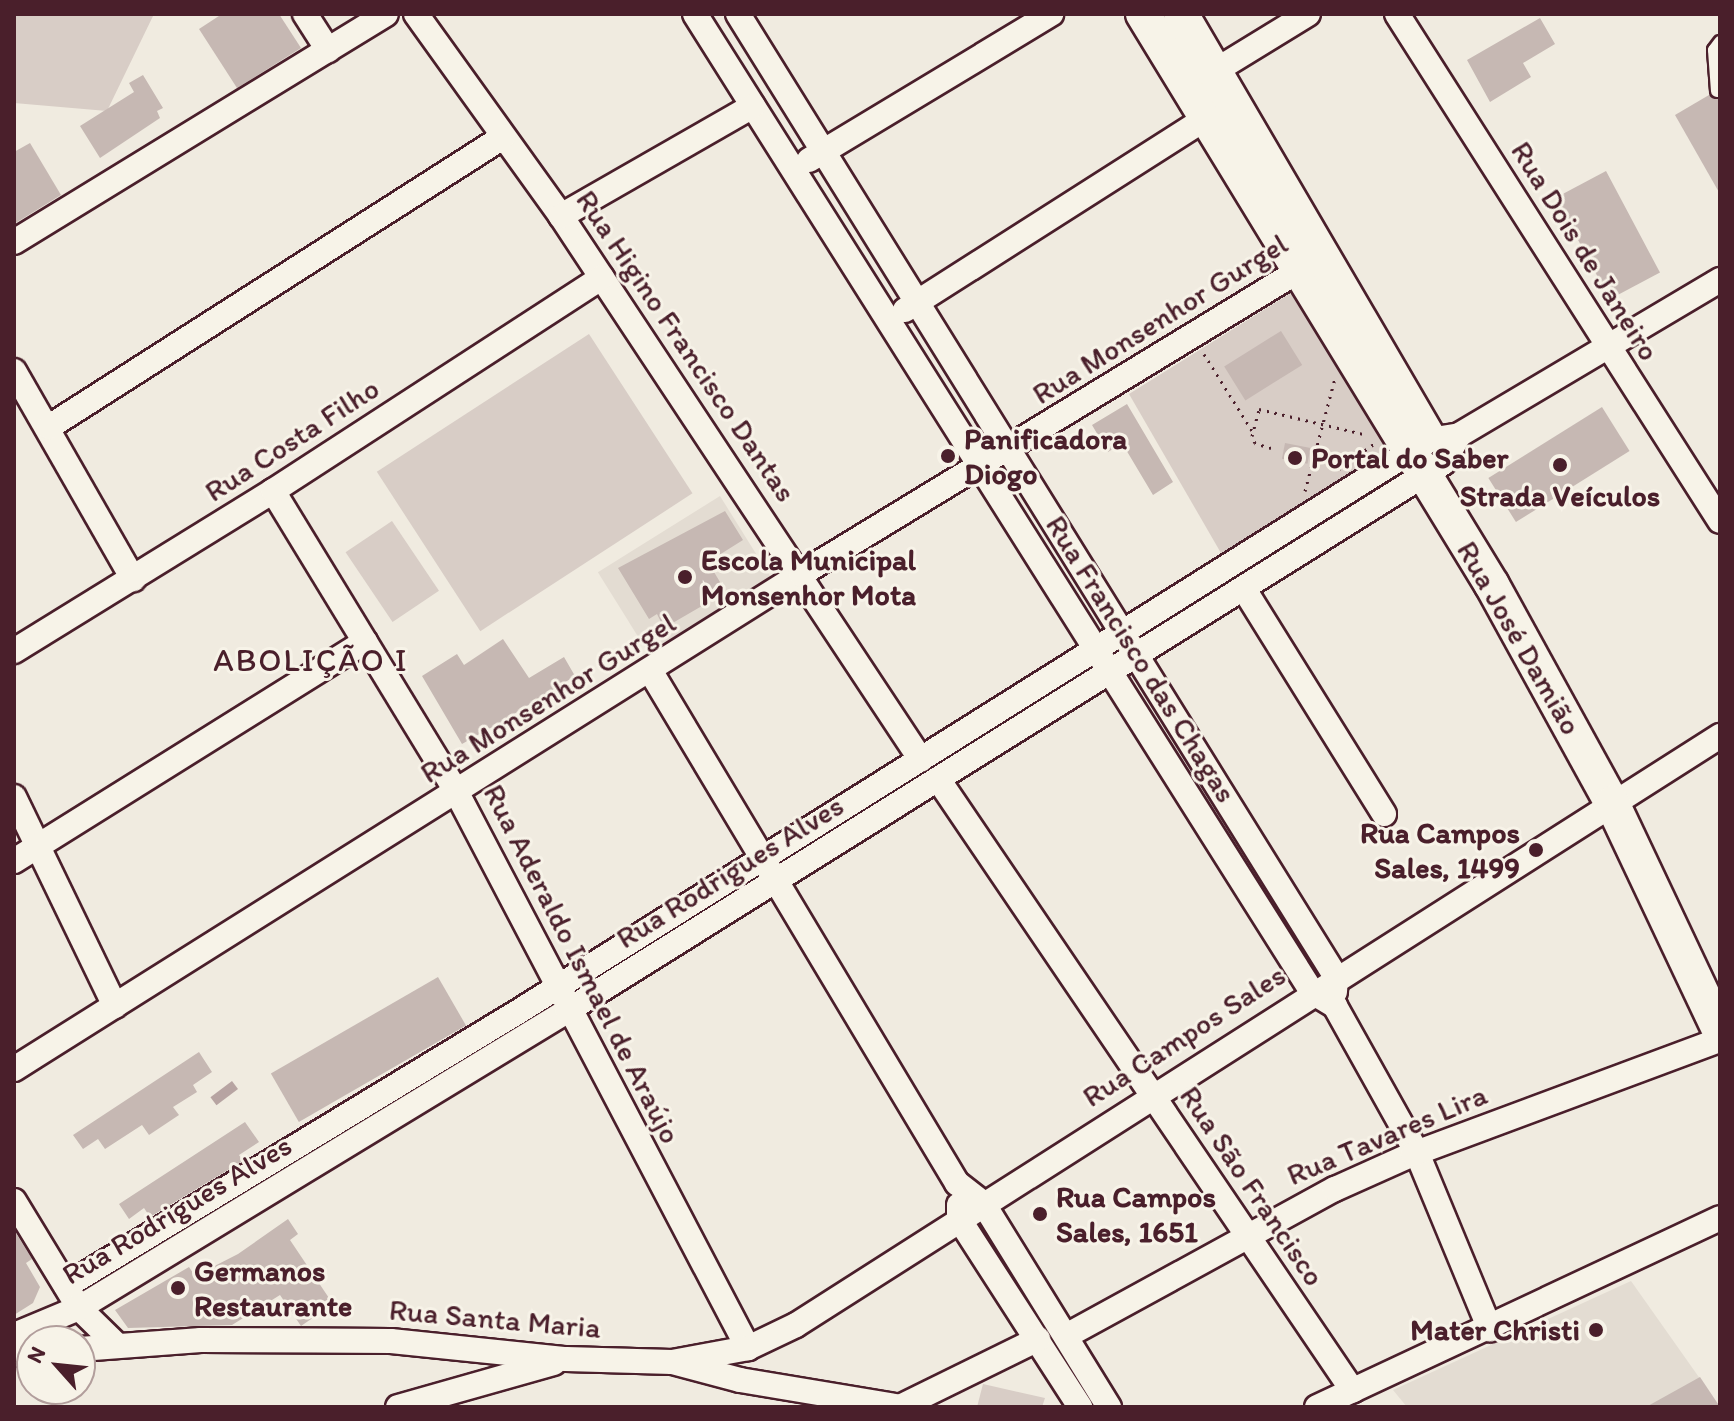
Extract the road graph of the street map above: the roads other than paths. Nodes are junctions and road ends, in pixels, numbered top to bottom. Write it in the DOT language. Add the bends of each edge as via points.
graph roads {
  1 [pos="305,14"];
  2 [pos="386,14"];
  3 [pos="416,14"];
  4 [pos="738,14"];
  5 [pos="1051,14"];
  6 [pos="1143,14"];
  7 [pos="1181,14"];
  8 [pos="1308,14"];
  9 [pos="1397,14"];
  10 [pos="705,18"];
  11 [pos="1720,42"];
  12 [pos="328,50"];
  13 [pos="1215,71"];
  14 [pos="1717,91"];
  15 [pos="753,106"];
  16 [pos="1206,118"];
  17 [pos="503,137"];
  18 [pos="823,151"];
  19 [pos="794,169"];
  20 [pos="561,216"];
  21 [pos="14,242"];
  22 [pos="1310,263"];
  23 [pos="602,277"];
  24 [pos="1720,280"];
  25 [pos="918,303"];
  26 [pos="889,319"];
  27 [pos="1610,349"];
  28 [pos="14,371"];
  29 [pos="49,427"];
  30 [pos="1009,450"];
  31 [pos="1433,453"];
  32 [pos="983,467"];
  33 [pos="273,491"];
  34 [pos="1720,521"];
  35 [pos="801,574"];
  36 [pos="133,579"];
  37 [pos="1244,589"];
  38 [pos="1120,636"];
  39 [pos="365,642"];
  40 [pos="1097,650"];
  41 [pos="14,651"];
  42 [pos="1134,657"];
  43 [pos="651,672"];
  44 [pos="1110,672"];
  45 [pos="1720,736"];
  46 [pos="921,760"];
  47 [pos="938,779"];
  48 [pos="457,793"];
  49 [pos="14,797"];
  50 [pos="1621,797"];
  51 [pos="1384,814"];
  52 [pos="38,847"];
  53 [pos="762,860"];
  54 [pos="14,861"];
  55 [pos="775,882"];
  56 [pos="1336,977"];
  57 [pos="1720,977"];
  58 [pos="556,988"];
  59 [pos="1312,992"];
  60 [pos="115,1006"];
  61 [pos="1335,1006"];
  62 [pos="567,1011"];
  63 [pos="1717,1033"];
  64 [pos="14,1069"];
  65 [pos="1152,1095"];
  66 [pos="1417,1153"];
  67 [pos="957,1183"];
  68 [pos="14,1201"];
  69 [pos="983,1203"];
  70 [pos="1720,1218"];
  71 [pos="959,1219"];
  72 [pos="1246,1234"];
  73 [pos="66,1286"];
  74 [pos="79,1308"];
  75 [pos="1490,1329"];
  76 [pos="14,1335"];
  77 [pos="1066,1336"];
  78 [pos="1038,1339"];
  79 [pos="118,1346"];
  80 [pos="96,1348"];
  81 [pos="748,1348"];
  82 [pos="566,1359"];
  83 [pos="672,1362"];
  84 [pos="1353,1391"];
  85 [pos="398,1407"];
  86 [pos="901,1407"];
  87 [pos="1080,1407"];
  88 [pos="1109,1407"];
  89 [pos="1317,1407"];
  1 -- 12 [label="street"];
  2 -- 12 [label="street"];
  3 -- 17 [label="street, Rua Higino Francisco Dantas"];
  4 -- 18 [label="street, Rua Francisco das Chagas"];
  5 -- 18 [label="street"];
  6 -- 16 [label="street, Rua José Damião"];
  7 -- 13 [label="street, Rua José Damião"];
  8 -- 13 [label="street"];
  9 -- 27 [label="street, Rua Dois de Janeiro"];
  10 -- 15 [label="street, Rua Francisco das Chagas"];
  11 -- 14 [label="lane" via="1714,50"];
  12 -- 21 [label="street"];
  13 -- 22 [label="street, Rua José Damião"];
  15 -- 19 [label="street, Rua Francisco das Chagas"];
  15 -- 20 [label="street"];
  16 -- 22 [label="street, Rua José Damião"];
  16 -- 25 [label="street"];
  17 -- 20 [label="street, Rua Higino Francisco Dantas"];
  17 -- 29 [label="street"];
  18 -- 19 [label="street"];
  18 -- 25 [label="street, Rua Francisco das Chagas"];
  19 -- 26 [label="street, Rua Francisco das Chagas"];
  20 -- 23 [label="street, Rua Higino Francisco Dantas"];
  22 -- 30 [label="street, Rua Monsenhor Gurgel"];
  22 -- 31 [label="street, Rua José Damião"];
  23 -- 33 [label="street, Rua Costa Filho"];
  23 -- 35 [label="street, Rua Higino Francisco Dantas"];
  24 -- 27 [label="street, Rua Rodrigues Alves"];
  25 -- 26 [label="street"];
  25 -- 30 [label="street, Rua Francisco das Chagas"];
  26 -- 32 [label="street, Rua Francisco das Chagas"];
  27 -- 31 [label="street, Rua Rodrigues Alves"];
  27 -- 34 [label="street, Rua Dois de Janeiro"];
  28 -- 29 [label="street"];
  29 -- 36 [label="street"];
  30 -- 32 [label="street, Rua Monsenhor Gurgel"];
  30 -- 38 [label="street, Rua Francisco das Chagas"];
  31 -- 37 [label="street, Rua Rodrigues Alves"];
  31 -- 38 [label="street, Rua Rodrigues Alves"];
  31 -- 50 [label="street, Rua José Damião"];
  32 -- 35 [label="street, Rua Monsenhor Gurgel"];
  32 -- 40 [label="street, Rua Francisco das Chagas"];
  33 -- 36 [label="street, Rua Costa Filho"];
  33 -- 39 [label="street, Rua Aderaldo Ismael de Araújo"];
  35 -- 43 [label="street, Rua Monsenhor Gurgel"];
  35 -- 46 [label="street, Rua Higino Francisco Dantas"];
  36 -- 41 [label="street, Rua Costa Filho"];
  37 -- 42 [label="street, Rua Rodrigues Alves"];
  37 -- 51 [label="street"];
  38 -- 40 [label="street, Rua Rodrigues Alves"];
  38 -- 42 [label="street, Rua Francisco das Chagas"];
  39 -- 48 [label="street, Rua Aderaldo Ismael de Araújo"];
  39 -- 52 [label="street"];
  40 -- 44 [label="street, Rua Francisco das Chagas"];
  40 -- 46 [label="street, Rua Rodrigues Alves"];
  42 -- 44 [label="street, Rua Rodrigues Alves"];
  42 -- 56 [label="street, Rua Francisco das Chagas"];
  43 -- 48 [label="street, Rua Monsenhor Gurgel"];
  43 -- 53 [label="street"];
  44 -- 47 [label="street, Rua Rodrigues Alves"];
  44 -- 59 [label="street, Rua Francisco das Chagas"];
  45 -- 50 [label="street, Rua Campos Sales"];
  46 -- 53 [label="street, Rua Rodrigues Alves"];
  47 -- 55 [label="street, Rua Rodrigues Alves"];
  47 -- 65 [label="street, Rua São Francisco"];
  48 -- 58 [label="street, Rua Aderaldo Ismael de Araújo"];
  48 -- 60 [label="street, Rua Monsenhor Gurgel"];
  49 -- 52 [label="street"];
  50 -- 56 [label="street, Rua Campos Sales"];
  50 -- 57 [label="street, Rua José Damião"];
  50 -- 63 [label="street, Rua José Damião"];
  52 -- 54 [label="street"];
  52 -- 60 [label="street"];
  53 -- 55 [label="street"];
  53 -- 58 [label="street, Rua Rodrigues Alves"];
  55 -- 62 [label="street, Rua Rodrigues Alves"];
  55 -- 67 [label="street"];
  56 -- 59 [label="street, Rua Campos Sales"];
  56 -- 61 [label="street"];
  58 -- 62 [label="street, Rua Aderaldo Ismael de Araújo"];
  58 -- 73 [label="street, Rua Rodrigues Alves"];
  59 -- 61 [label="street, Rua Francisco das Chagas"];
  59 -- 65 [label="street, Rua Campos Sales"];
  60 -- 64 [label="street, Rua Monsenhor Gurgel"];
  61 -- 66 [label="street, Rua Francisco das Chagas"];
  62 -- 74 [label="street, Rua Rodrigues Alves"];
  62 -- 81 [label="street, Rua Aderaldo Ismael de Araújo"];
  63 -- 66 [label="street, Rua Tavares Lira"];
  65 -- 69 [label="street, Rua Campos Sales"];
  65 -- 72 [label="street, Rua São Francisco"];
  66 -- 72 [label="street, Rua Tavares Lira"];
  66 -- 75 [label="street, Rua Francisco das Chagas"];
  67 -- 69 [label="street"];
  67 -- 71 [label="street"];
  68 -- 73 [label="street"];
  69 -- 71 [label="street, Rua Campos Sales"];
  69 -- 77 [label="street"];
  70 -- 75 [label="street"];
  71 -- 78 [label="street"];
  71 -- 81 [label="street, Rua Campos Sales" via="796,1325"];
  72 -- 77 [label="street, Rua Tavares Lira"];
  72 -- 84 [label="street, Rua São Francisco"];
  73 -- 74 [label="street"];
  74 -- 76 [label="street, Rua Rodrigues Alves"];
  74 -- 79 [label="street"];
  75 -- 84 [label="street"];
  77 -- 88 [label="street"];
  78 -- 86 [label="street, Rua Santa Maria"];
  78 -- 87 [label="street"];
  79 -- 80 [label="street, Rua Santa Maria"];
  79 -- 82 [label="street, Rua Santa Maria" via="201,1340 391,1341"];
  81 -- 83 [label="street, Rua Campos Sales"];
  82 -- 83 [label="street, Rua Santa Maria"];
  82 -- 85 [label="street"];
  83 -- 86 [label="street, Rua Santa Maria" via="740,1380"];
  84 -- 89 [label="street"];
}
